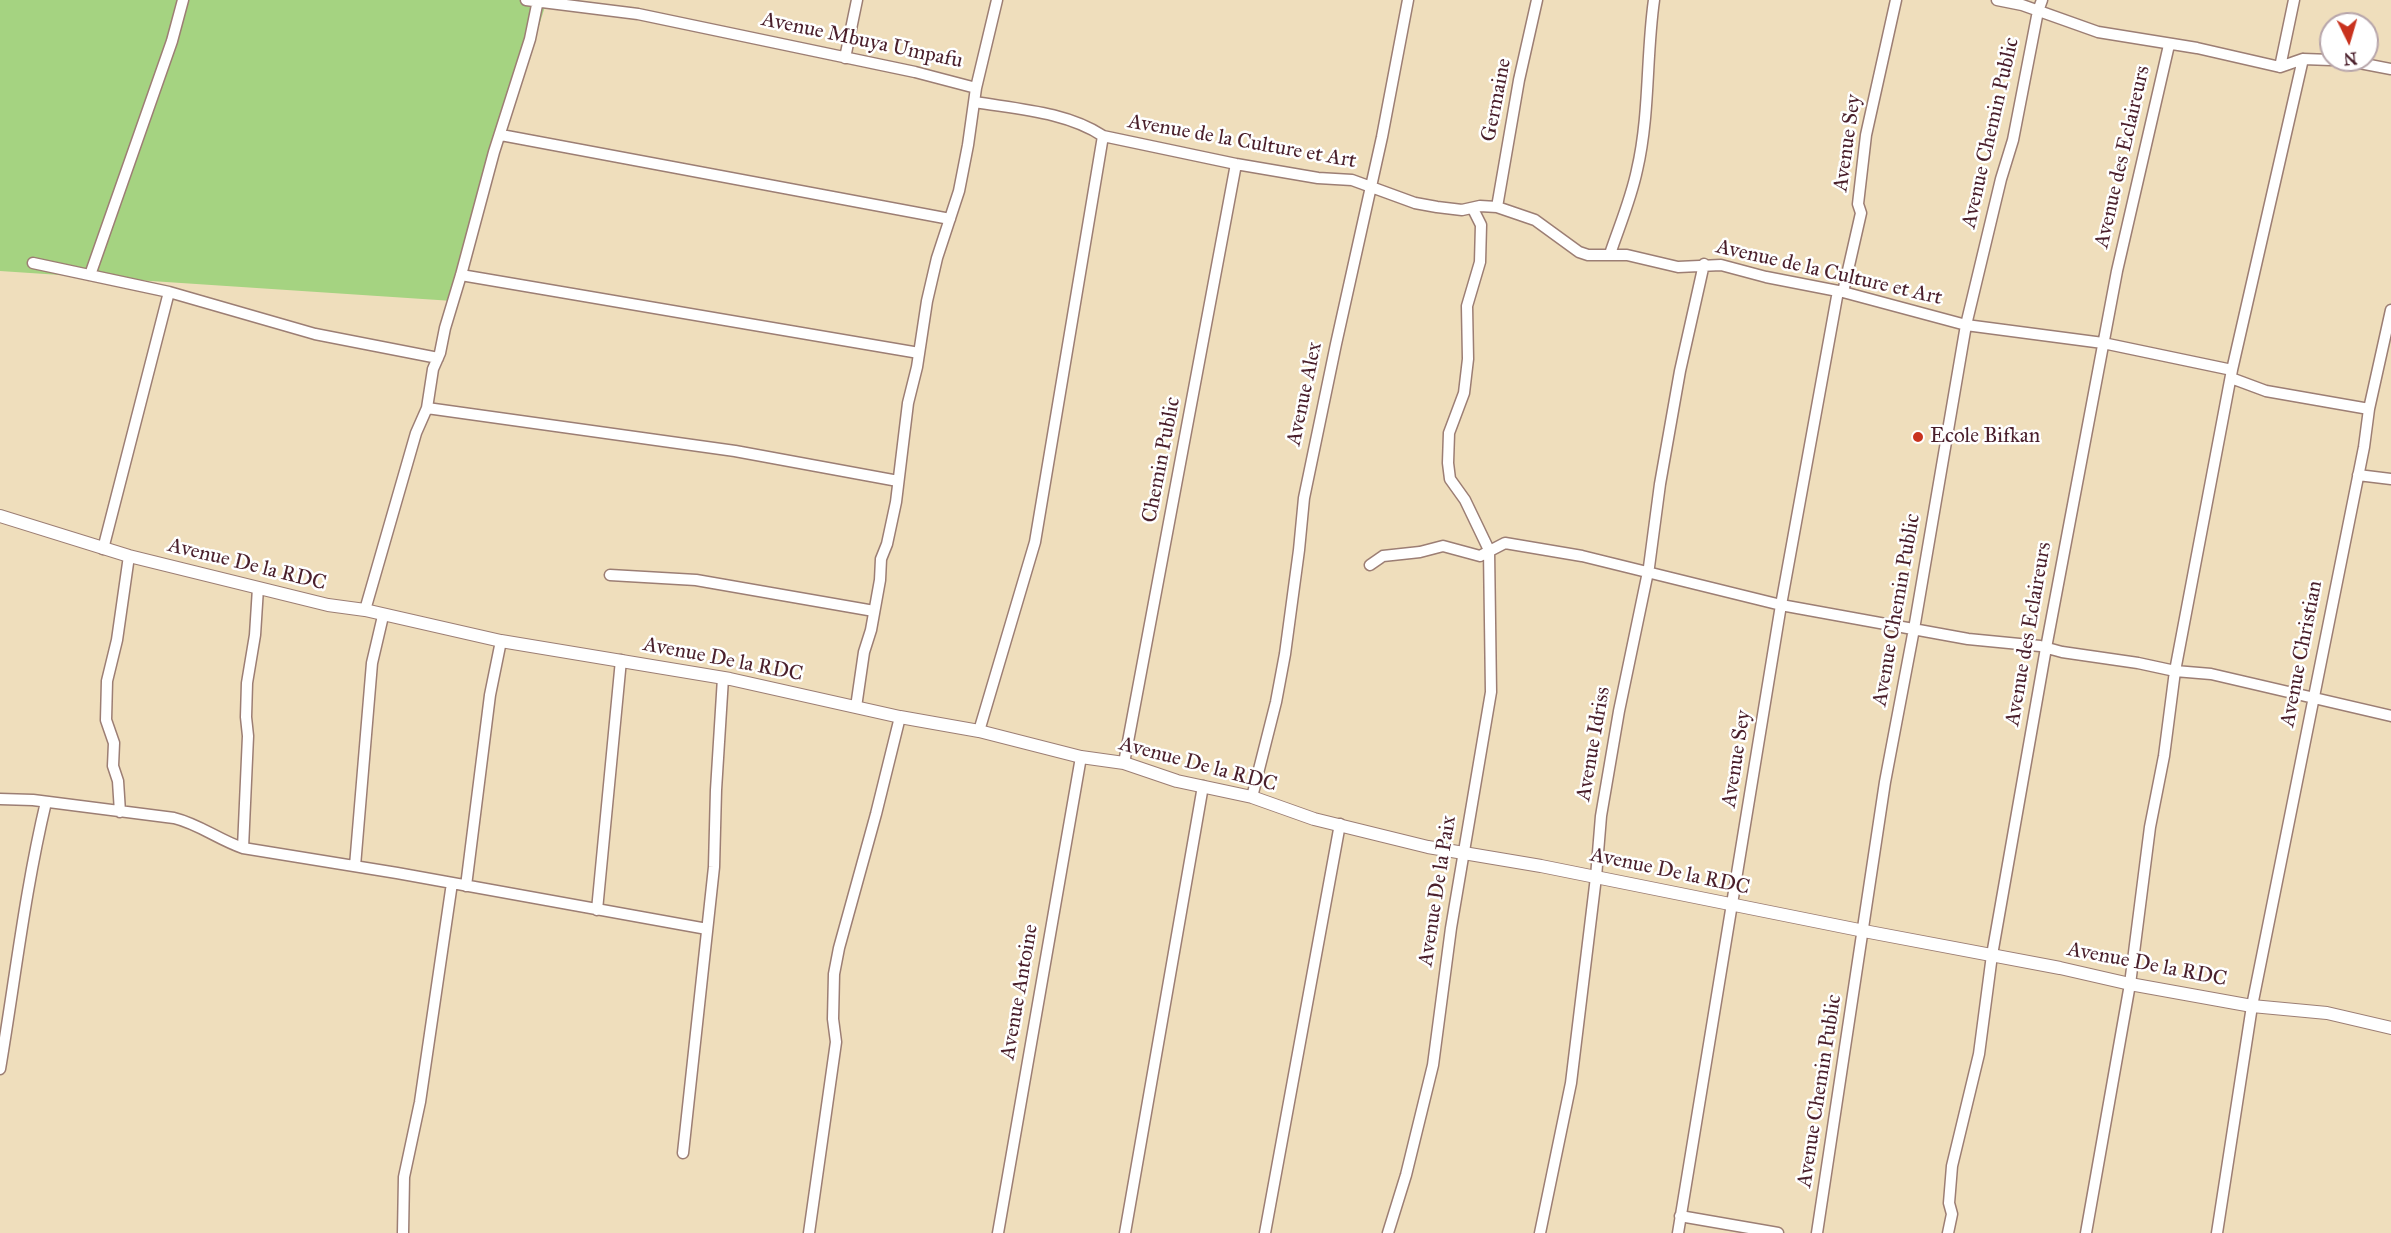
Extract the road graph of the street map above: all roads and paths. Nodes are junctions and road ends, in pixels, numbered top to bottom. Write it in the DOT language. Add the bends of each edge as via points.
graph roads {
  1 [pos="183,0"];
  2 [pos="857,0"];
  3 [pos="997,0"];
  4 [pos="1408,0"];
  5 [pos="1537,0"];
  6 [pos="1654,0"];
  7 [pos="1896,0"];
  8 [pos="1997,0"];
  9 [pos="2042,0"];
  10 [pos="2294,0"];
  11 [pos="534,1"];
  12 [pos="2038,11"];
  13 [pos="2169,45"];
  14 [pos="845,58"];
  15 [pos="2303,59"];
  16 [pos="2319,60"];
  17 [pos="2280,67"];
  18 [pos="976,88"];
  19 [pos="975,102"];
  20 [pos="501,135"];
  21 [pos="1103,136"];
  22 [pos="1236,164"];
  23 [pos="1370,187"];
  24 [pos="1497,207"];
  25 [pos="1473,209"];
  26 [pos="950,219"];
  27 [pos="1610,254"];
  28 [pos="33,263"];
  29 [pos="1704,264"];
  30 [pos="90,275"];
  31 [pos="461,275"];
  32 [pos="1841,291"];
  33 [pos="169,292"];
  34 [pos="2391,310"];
  35 [pos="1966,325"];
  36 [pos="2103,343"];
  37 [pos="919,353"];
  38 [pos="438,358"];
  39 [pos="2232,374"];
  40 [pos="427,408"];
  41 [pos="2369,409"];
  42 [pos="2358,475"];
  43 [pos="2391,479"];
  44 [pos="898,481"];
  45 [pos="0,516"];
  46 [pos="103,549"];
  47 [pos="1489,550"];
  48 [pos="129,556"];
  49 [pos="1370,565"];
  50 [pos="1648,574"];
  51 [pos="610,575"];
  52 [pos="258,588"];
  53 [pos="1781,605"];
  54 [pos="365,610"];
  55 [pos="874,611"];
  56 [pos="382,616"];
  57 [pos="1914,629"];
  58 [pos="501,641"];
  59 [pos="2046,648"];
  60 [pos="621,660"];
  61 [pos="2175,671"];
  62 [pos="723,678"];
  63 [pos="2314,697"];
  64 [pos="856,707"];
  65 [pos="2391,716"];
  66 [pos="900,717"];
  67 [pos="979,731"];
  68 [pos="1081,757"];
  69 [pos="1124,763"];
  70 [pos="1203,786"];
  71 [pos="1252,797"];
  72 [pos="0,800"];
  73 [pos="46,802"];
  74 [pos="120,812"];
  75 [pos="1340,824"];
  76 [pos="243,848"];
  77 [pos="1463,853"];
  78 [pos="355,866"];
  79 [pos="1596,877"];
  80 [pos="452,883"];
  81 [pos="466,886"];
  82 [pos="1733,905"];
  83 [pos="597,910"];
  84 [pos="707,929"];
  85 [pos="1864,932"];
  86 [pos="1992,955"];
  87 [pos="2130,984"];
  88 [pos="2252,1006"];
  89 [pos="2391,1028"];
  90 [pos="0,1069"];
  91 [pos="683,1153"];
  92 [pos="1680,1216"];
  93 [pos="403,1233"];
  94 [pos="809,1233"];
  95 [pos="998,1233"];
  96 [pos="1125,1233"];
  97 [pos="1265,1233"];
  98 [pos="1388,1233"];
  99 [pos="1540,1233"];
  100 [pos="1678,1233"];
  101 [pos="1778,1233"];
  102 [pos="1817,1233"];
  103 [pos="1948,1233"];
  104 [pos="2086,1233"];
  105 [pos="2217,1233"];
  1 -- 30 [label="street"];
  2 -- 14 [label="street"];
  3 -- 18 [label="street"];
  4 -- 23 [label="street, Avenue Alex"];
  5 -- 24 [label="street, Germaine"];
  6 -- 27 [label="street" via="1637,171"];
  7 -- 32 [label="street, Avenue Sey" via="1866,135 1858,204 1861,213"];
  8 -- 12 [label="street"];
  9 -- 12 [label="street, Avenue Chemin Public"];
  10 -- 17 [label="street"];
  11 -- 14 [label="street, Avenue Mbuya Umpafu" via="638,14"];
  11 -- 20 [label="street" via="530,39"];
  12 -- 13 [label="street" via="2098,32"];
  12 -- 35 [label="street, Avenue Chemin Public" via="2013,141"];
  13 -- 17 [label="street"];
  13 -- 36 [label="street, Avenue des Eclaireurs"];
  14 -- 18 [label="street, Avenue Mbuya Umpafu"];
  15 -- 16 [label="street"];
  15 -- 17 [label="street"];
  15 -- 39 [label="street"];
  18 -- 19 [label="street"];
  19 -- 21 [label="street, Avenue de la Culture et Art" via="1063,118"];
  19 -- 26 [label="street"];
  20 -- 26 [label="street"];
  20 -- 31 [label="street"];
  21 -- 22 [label="street, Avenue de la Culture et Art"];
  21 -- 67 [label="street" via="1035,543"];
  22 -- 23 [label="street, Avenue de la Culture et Art" via="1352,180"];
  22 -- 69 [label="street, Chemin Public"];
  23 -- 25 [label="street, Avenue de la Culture et Art" via="1415,203"];
  23 -- 71 [label="street, Avenue Alex" via="1304,498 1285,654"];
  24 -- 25 [label="street, Avenue de la Culture et Art"];
  24 -- 27 [label="street, Avenue de la Culture et Art" via="1535,220 1579,252"];
  25 -- 47 [label="street" via="1481,225 1480,262 1467,306 1464,393 1451,422 1448,463 1450,479 1465,500"];
  26 -- 37 [label="street" via="927,300"];
  27 -- 29 [label="street, Avenue de la Culture et Art" via="1642,257 1678,267"];
  28 -- 30 [label="street"];
  29 -- 32 [label="street, Avenue de la Culture et Art"];
  29 -- 50 [label="street, Avenue Idriss" via="1675,398"];
  30 -- 33 [label="street"];
  31 -- 37 [label="street"];
  31 -- 38 [label="street"];
  32 -- 35 [label="street, Avenue de la Culture et Art"];
  32 -- 53 [label="street, Avenue Sey"];
  33 -- 38 [label="street" via="315,334"];
  33 -- 46 [label="street"];
  34 -- 41 [label="street, Avenue Christian"];
  35 -- 36 [label="street, Avenue de la Culture et Art"];
  35 -- 57 [label="street, Avenue Chemin Public"];
  36 -- 39 [label="street, Avenue de la Culture et Art"];
  36 -- 59 [label="street, Avenue des Eclaireurs"];
  37 -- 44 [label="street"];
  38 -- 40 [label="street"];
  39 -- 41 [label="street, Avenue de la Culture et Art" via="2266,391"];
  39 -- 61 [label="street"];
  40 -- 44 [label="street" via="735,451"];
  40 -- 54 [label="street" via="416,433"];
  41 -- 42 [label="street, Avenue Christian"];
  42 -- 43 [label="street"];
  42 -- 63 [label="street, Avenue Christian"];
  44 -- 55 [label="street"];
  45 -- 46 [label="street, Avenue De la RDC"];
  46 -- 48 [label="street, Avenue De la RDC"];
  47 -- 49 [label="street" via="1480,556 1443,546 1383,556"];
  47 -- 50 [label="street" via="1505,543 1592,558"];
  47 -- 77 [label="street, Avenue De la Paix" via="1491,692"];
  48 -- 52 [label="street, Avenue De la RDC"];
  48 -- 74 [label="street" via="107,681 106,720 114,743 112,766 118,781"];
  50 -- 53 [label="street"];
  50 -- 79 [label="street, Avenue Idriss" via="1619,711 1601,816"];
  51 -- 55 [label="street" via="696,580"];
  52 -- 54 [label="street, Avenue De la RDC"];
  52 -- 76 [label="street" via="247,683"];
  53 -- 57 [label="street"];
  53 -- 82 [label="street, Avenue Sey"];
  54 -- 56 [label="street, Avenue De la RDC"];
  55 -- 64 [label="street"];
  56 -- 58 [label="street, Avenue De la RDC"];
  56 -- 78 [label="street" via="372,663"];
  57 -- 59 [label="street"];
  57 -- 85 [label="street, Avenue Chemin Public" via="1885,782"];
  58 -- 60 [label="street, Avenue De la RDC"];
  58 -- 81 [label="street" via="490,695"];
  59 -- 61 [label="street"];
  59 -- 86 [label="street, Avenue des Eclaireurs"];
  60 -- 62 [label="street, Avenue De la RDC"];
  60 -- 83 [label="street"];
  61 -- 63 [label="street" via="2211,674"];
  61 -- 87 [label="street"];
  62 -- 64 [label="street, Avenue De la RDC"];
  62 -- 84 [label="street" via="714,867"];
  63 -- 65 [label="street"];
  63 -- 88 [label="street, Avenue Christian"];
  64 -- 66 [label="street, Avenue De la RDC"];
  66 -- 67 [label="street, Avenue De la RDC"];
  66 -- 94 [label="street" via="834,974 836,1042"];
  67 -- 68 [label="street, Avenue De la RDC"];
  68 -- 69 [label="street, Avenue De la RDC"];
  68 -- 95 [label="street, Avenue Antoine"];
  69 -- 70 [label="street, Avenue De la RDC"];
  70 -- 71 [label="street, Avenue De la RDC"];
  70 -- 96 [label="street"];
  71 -- 75 [label="street, Avenue De la RDC"];
  72 -- 73 [label="street"];
  73 -- 74 [label="street"];
  73 -- 90 [label="street" via="34,851"];
  74 -- 76 [label="street" via="189,822"];
  75 -- 77 [label="street, Avenue De la RDC"];
  75 -- 97 [label="street"];
  76 -- 78 [label="street"];
  77 -- 79 [label="street, Avenue De la RDC"];
  77 -- 98 [label="street, Avenue De la Paix" via="1433,1065"];
  78 -- 80 [label="street"];
  79 -- 82 [label="street, Avenue De la RDC"];
  79 -- 99 [label="street, Avenue Idriss" via="1571,1083"];
  80 -- 81 [label="street"];
  80 -- 93 [label="street" via="420,1102 404,1177"];
  81 -- 83 [label="street"];
  82 -- 85 [label="street, Avenue De la RDC"];
  82 -- 92 [label="street, Avenue Sey"];
  83 -- 84 [label="street"];
  84 -- 91 [label="street"];
  85 -- 86 [label="street, Avenue De la RDC"];
  85 -- 102 [label="street, Avenue Chemin Public"];
  86 -- 87 [label="street, Avenue De la RDC"];
  86 -- 103 [label="street, Avenue des Eclaireurs" via="1979,1054 1952,1166"];
  87 -- 88 [label="street, Avenue De la RDC"];
  87 -- 104 [label="street"];
  88 -- 89 [label="street, Avenue De la RDC" via="2327,1013"];
  88 -- 105 [label="street, Avenue Christian"];
  92 -- 100 [label="street, Avenue Sey"];
  92 -- 101 [label="street"];
}
